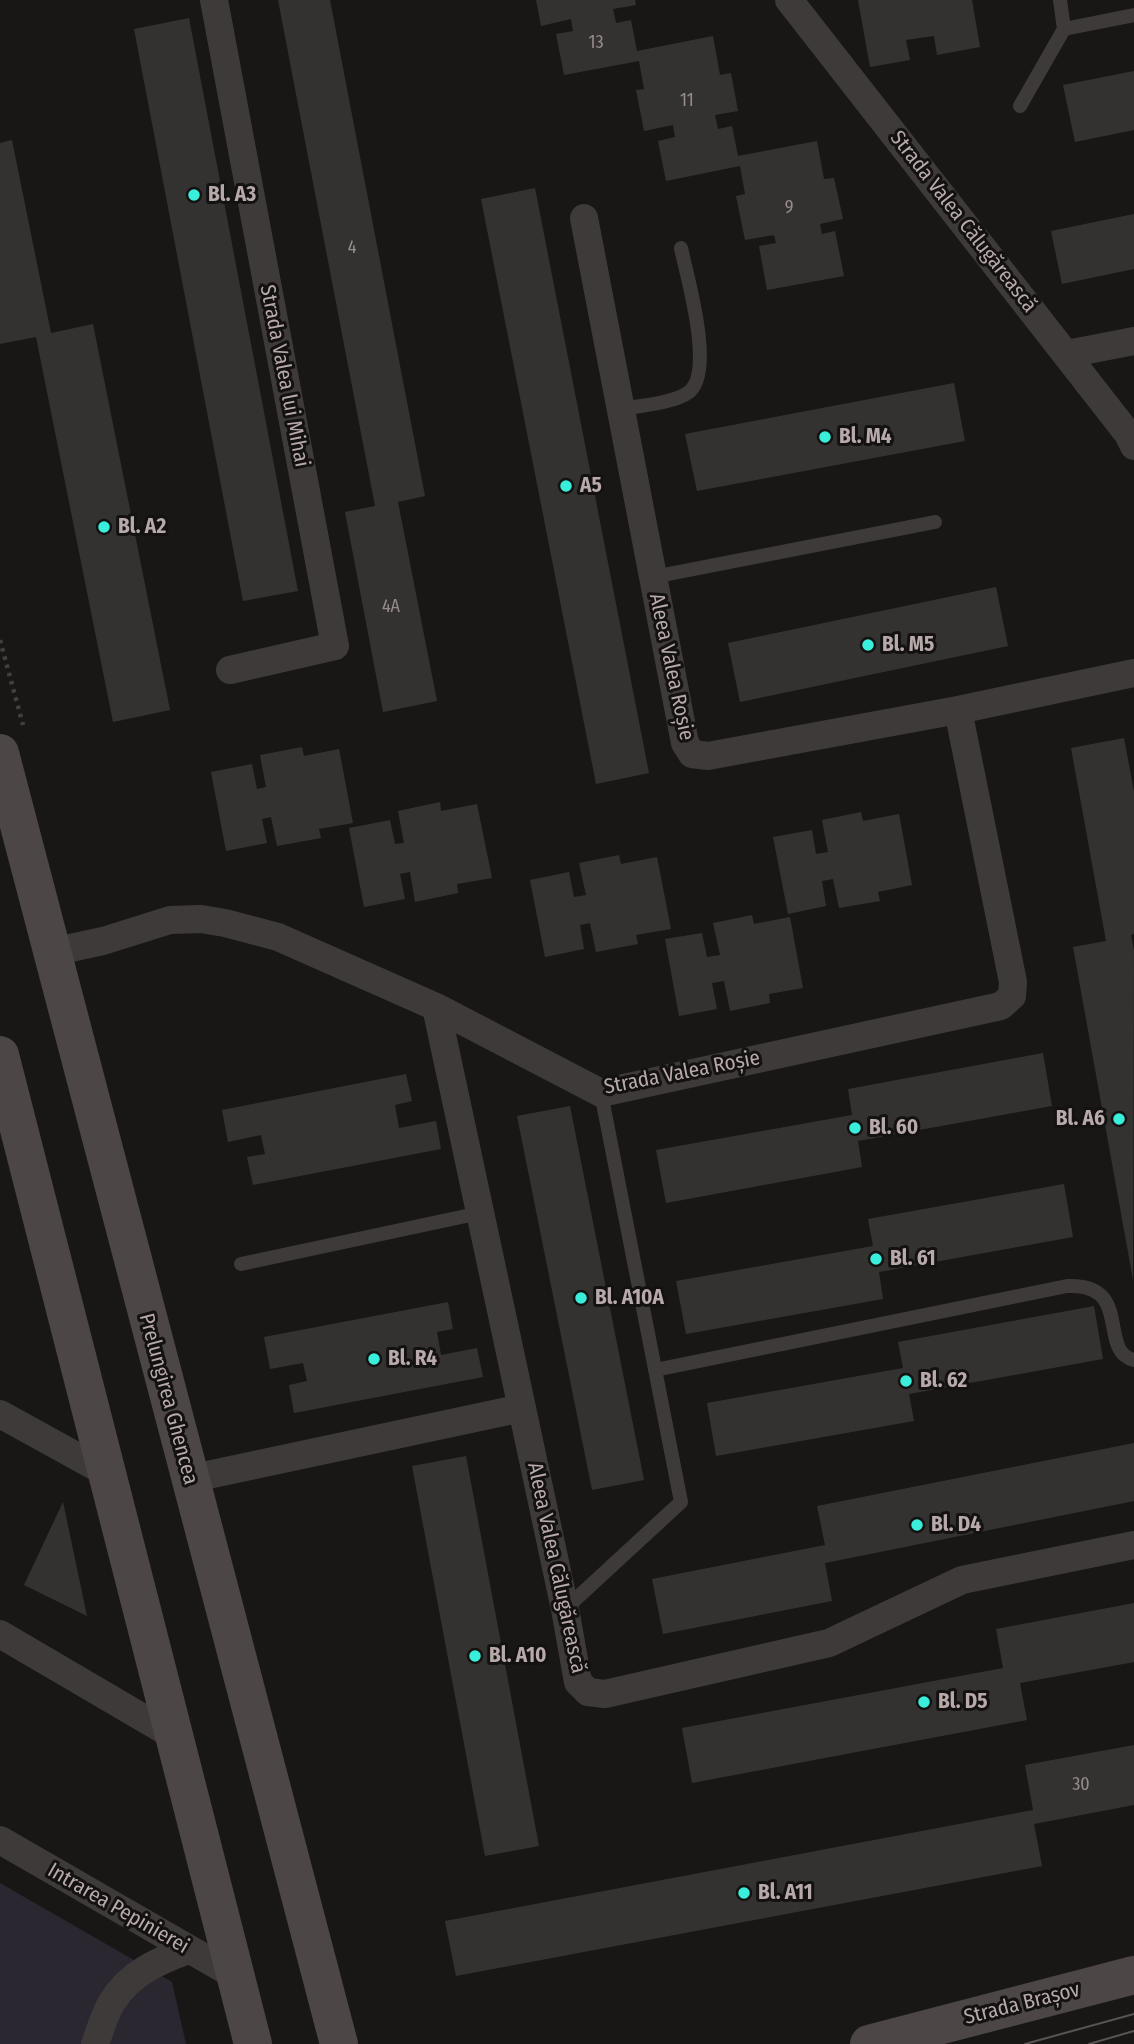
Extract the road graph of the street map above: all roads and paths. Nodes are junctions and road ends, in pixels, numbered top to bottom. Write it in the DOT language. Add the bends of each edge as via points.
graph roads {
  1 [pos="214,0"];
  2 [pos="789,0"];
  3 [pos="1060,0"];
  4 [pos="1134,15"];
  5 [pos="1064,29"];
  6 [pos="1020,106"];
  7 [pos="584,218"];
  8 [pos="681,248"];
  9 [pos="1134,341"];
  10 [pos="1067,354"];
  11 [pos="620,410"];
  12 [pos="1134,446"];
  13 [pos="935,522"];
  14 [pos="653,577"];
  15 [pos="230,670"];
  16 [pos="1134,673"];
  17 [pos="958,710"];
  18 [pos="0,753"];
  19 [pos="52,952"];
  20 [pos="436,1007"];
  21 [pos="0,1055"];
  22 [pos="601,1093"];
  23 [pos="480,1213"];
  24 [pos="241,1265"];
  25 [pos="1134,1360"];
  26 [pos="655,1370"];
  27 [pos="522,1408"];
  28 [pos="0,1414"];
  29 [pos="107,1473"];
  30 [pos="190,1479"];
  31 [pos="1134,1545"];
  32 [pos="565,1609"];
  33 [pos="0,1634"];
  34 [pos="174,1736"];
  35 [pos="0,1840"];
  36 [pos="188,1950"];
  37 [pos="1134,1975"];
  38 [pos="237,1982"];
  39 [pos="95,2044"];
  40 [pos="229,2044"];
  41 [pos="253,2044"];
  42 [pos="339,2044"];
  43 [pos="869,2044"];
  1 -- 15 [label="street, Strada Valea lui Mihai" via="335,646"];
  2 -- 10 [label="street, Strada Valea Călugărească"];
  3 -- 5 [label="lane"];
  4 -- 5 [label="lane"];
  5 -- 6 [label="lane"];
  7 -- 11 [label="street, Aleea Valea Roșie"];
  8 -- 11 [label="lane" via="701,349 698,375 691,391 676,398"];
  9 -- 10 [label="street"];
  10 -- 12 [label="street, Strada Valea Călugărească"];
  11 -- 14 [label="street, Aleea Valea Roșie"];
  13 -- 14 [label="lane"];
  14 -- 17 [label="street, Aleea Valea Roșie" via="685,743 692,754 708,756"];
  16 -- 17 [label="street, Aleea Valea Roșie"];
  17 -- 22 [label="street, Strada Valea Roșie" via="1013,982 1012,996 1000,1006"];
  18 -- 19 [label="main road, Prelungirea Ghencea"];
  19 -- 20 [label="street, Strada Valea Roșie" via="170,920 225,922 278,937"];
  19 -- 30 [label="main road, Prelungirea Ghencea"];
  20 -- 22 [label="street, Strada Valea Roșie"];
  20 -- 23 [label="street, Aleea Valea Călugărească"];
  21 -- 29 [label="main road"];
  22 -- 26 [label="lane"];
  23 -- 24 [label="lane"];
  23 -- 27 [label="street, Aleea Valea Călugărească"];
  25 -- 26 [label="lane" via="1119,1351 1110,1305 1085,1285"];
  26 -- 32 [label="lane" via="681,1502"];
  27 -- 30 [label="street"];
  27 -- 32 [label="street, Aleea Valea Călugărească"];
  28 -- 29 [label="street"];
  29 -- 34 [label="main road"];
  30 -- 42 [label="main road, Prelungirea Ghencea"];
  31 -- 32 [label="street, Aleea Valea Călugărească" via="961,1580 829,1643 605,1695 588,1692 578,1682"];
  33 -- 34 [label="street"];
  34 -- 38 [label="main road"];
  35 -- 36 [label="street, Intrarea Pepinierei"];
  36 -- 38 [label="street, Intrarea Pepinierei"];
  36 -- 39 [label="street" via="153,1963 129,1981 111,2003"];
  37 -- 43 [label="main road, Strada Brașov"];
  38 -- 40 [label="main road"];
  38 -- 41 [label="main road"];
}
